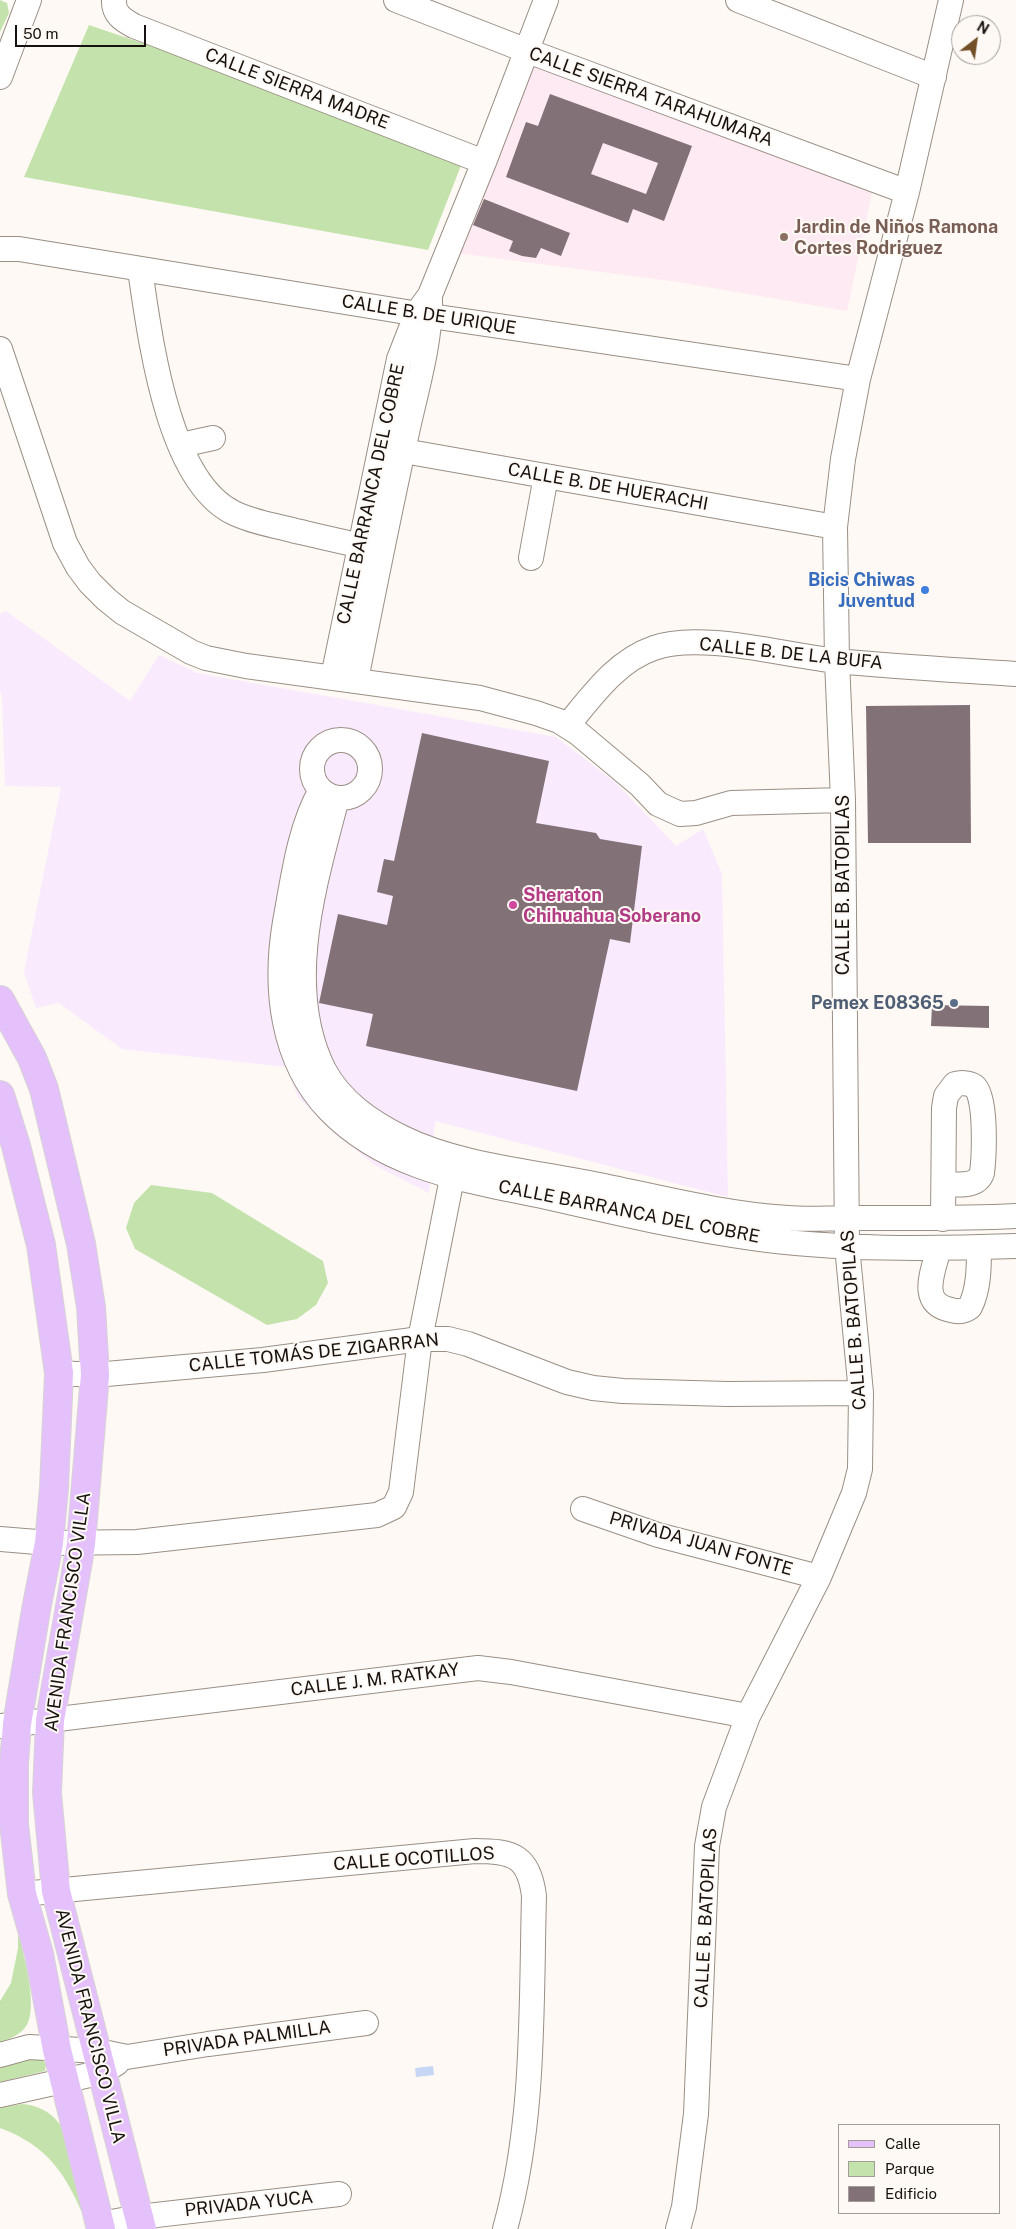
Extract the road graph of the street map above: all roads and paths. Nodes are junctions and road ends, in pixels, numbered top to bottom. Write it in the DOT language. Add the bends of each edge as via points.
graph roads {
  1 [pos="29,0"];
  2 [pos="396,0"];
  3 [pos="546,0"];
  4 [pos="738,0"];
  5 [pos="951,0"];
  6 [pos="114,4"];
  7 [pos="526,50"];
  8 [pos="0,77"];
  9 [pos="934,77"];
  10 [pos="484,162"];
  11 [pos="907,192"];
  12 [pos="0,249"];
  13 [pos="140,270"];
  14 [pos="426,308"];
  15 [pos="0,349"];
  16 [pos="858,379"];
  17 [pos="213,438"];
  18 [pos="181,445"];
  19 [pos="392,449"];
  20 [pos="546,476"];
  21 [pos="835,527"];
  22 [pos="371,548"];
  23 [pos="531,558"];
  24 [pos="837,661"];
  25 [pos="1016,674"];
  26 [pos="333,677"];
  27 [pos="356,680"];
  28 [pos="567,726"];
  29 [pos="329,794"];
  30 [pos="843,800"];
  31 [pos="0,1000"];
  32 [pos="0,1095"];
  33 [pos="454,1167"];
  34 [pos="944,1184"];
  35 [pos="709,1207"];
  36 [pos="1016,1216"];
  37 [pos="847,1218"];
  38 [pos="943,1219"];
  39 [pos="706,1232"];
  40 [pos="847,1246"];
  41 [pos="1016,1246"];
  42 [pos="979,1247"];
  43 [pos="939,1248"];
  44 [pos="420,1339"];
  45 [pos="59,1373"];
  46 [pos="95,1375"];
  47 [pos="861,1393"];
  48 [pos="583,1509"];
  49 [pos="0,1539"];
  50 [pos="49,1543"];
  51 [pos="81,1544"];
  52 [pos="819,1577"];
  53 [pos="748,1716"];
  54 [pos="50,1720"];
  55 [pos="9,1725"];
  56 [pos="56,1891"];
  57 [pos="22,1894"];
  58 [pos="366,2023"];
  59 [pos="58,2050"];
  60 [pos="0,2055"];
  61 [pos="100,2062"];
  62 [pos="65,2081"];
  63 [pos="0,2095"];
  64 [pos="339,2194"];
  65 [pos="140,2223"];
  66 [pos="100,2227"];
  67 [pos="505,2229"];
  68 [pos="678,2229"];
  1 -- 8 [label="street"];
  2 -- 7 [label="street, CALLE SIERRA TARAHUMARA"];
  3 -- 7 [label="street, CALLE BARRANCA DEL COBRE"];
  4 -- 9 [label="street"];
  5 -- 9 [label="street, CALLE B. BATOPILAS"];
  6 -- 10 [label="street, CALLE SIERRA MADRE" via="120,18 134,26"];
  7 -- 10 [label="street, CALLE BARRANCA DEL COBRE"];
  7 -- 11 [label="street, CALLE SIERRA TARAHUMARA"];
  9 -- 11 [label="street, CALLE B. BATOPILAS"];
  10 -- 14 [label="street, CALLE BARRANCA DEL COBRE"];
  11 -- 16 [label="street, CALLE B. BATOPILAS"];
  12 -- 13 [label="street, CALLE B. DE URIQUE" via="19,249"];
  13 -- 14 [label="street, CALLE B. DE URIQUE"];
  13 -- 18 [label="street" via="151,346"];
  14 -- 16 [label="street, CALLE B. DE URIQUE"];
  14 -- 19 [label="street, CALLE BARRANCA DEL COBRE"];
  15 -- 26 [label="street" via="65,543 90,583 106,599 122,612 206,658"];
  16 -- 21 [label="street, CALLE B. BATOPILAS" via="843,459"];
  17 -- 18 [label="street"];
  18 -- 22 [label="street" via="206,492 234,514"];
  19 -- 20 [label="street, CALLE B. DE HUERACHI"];
  19 -- 22 [label="street, CALLE BARRANCA DEL COBRE"];
  20 -- 21 [label="street, CALLE B. DE HUERACHI"];
  20 -- 23 [label="street"];
  21 -- 24 [label="street, CALLE B. BATOPILAS"];
  22 -- 26 [label="street, CALLE BARRANCA DEL COBRE"];
  22 -- 27 [label="street, CALLE BARRANCA DEL COBRE"];
  24 -- 25 [label="street, CALLE B. DE LA BUFA"];
  24 -- 28 [label="street, CALLE B. DE LA BUFA" via="708,642 681,642 654,648 632,658 601,685"];
  24 -- 30 [label="street, CALLE B. BATOPILAS"];
  26 -- 27 [label="street"];
  27 -- 28 [label="street" via="480,698 536,713"];
  28 -- 30 [label="street" via="640,785 658,804 680,814 731,803"];
  29 -- 33 [label="street" via="308,818 294,875 280,962 285,1022 295,1057 315,1092 349,1116 370,1143 415,1166"];
  30 -- 37 [label="street, CALLE B. BATOPILAS"];
  31 -- 46 [label="main road, AVENIDA FRANCISCO VILLA" via="32,1058 44,1089 81,1244 91,1306"];
  32 -- 45 [label="main road, AVENIDA FRANCISCO VILLA" via="41,1245"];
  33 -- 35 [label="street, CALLE BARRANCA DEL COBRE"];
  33 -- 39 [label="street, CALLE BARRANCA DEL COBRE"];
  33 -- 44 [label="street"];
  34 -- 38 [label="street"];
  35 -- 37 [label="street, CALLE BARRANCA DEL COBRE" via="787,1218"];
  35 -- 39 [label="street"];
  36 -- 38 [label="street, CALLE BARRANCA DEL COBRE"];
  37 -- 38 [label="street, CALLE BARRANCA DEL COBRE"];
  37 -- 40 [label="street, CALLE B. BATOPILAS"];
  39 -- 40 [label="street, CALLE BARRANCA DEL COBRE"];
  40 -- 43 [label="street, CALLE BARRANCA DEL COBRE"];
  40 -- 47 [label="street, CALLE B. BATOPILAS"];
  41 -- 42 [label="street, CALLE BARRANCA DEL COBRE"];
  42 -- 43 [label="street, CALLE BARRANCA DEL COBRE"];
  42 -- 43 [label="street" via="974,1296 970,1307 959,1311 936,1305 931,1298"];
  44 -- 46 [label="street, CALLE TOMÁS DE ZIGARRAN" via="262,1360"];
  44 -- 47 [label="street, CALLE TOMÁS DE ZIGARRAN" via="468,1344 567,1382 593,1388 727,1394"];
  44 -- 51 [label="street" via="401,1492 394,1507 377,1514 137,1542"];
  45 -- 46 [label="street, CALLE TOMÁS DE ZIGARRAN"];
  45 -- 50 [label="main road, AVENIDA FRANCISCO VILLA"];
  46 -- 51 [label="main road, AVENIDA FRANCISCO VILLA"];
  47 -- 52 [label="street, CALLE B. BATOPILAS" via="860,1469 854,1493"];
  48 -- 52 [label="street, PRIVADA JUAN FONTE" via="658,1535"];
  49 -- 50 [label="street"];
  50 -- 51 [label="street"];
  50 -- 55 [label="main road, AVENIDA FRANCISCO VILLA"];
  51 -- 54 [label="main road, AVENIDA FRANCISCO VILLA"];
  52 -- 53 [label="street, CALLE B. BATOPILAS"];
  53 -- 54 [label="street, CALLE J. M. RATKAY" via="478,1668"];
  53 -- 68 [label="street, CALLE B. BATOPILAS" via="714,1807 707,1846 696,2114 684,2207"];
  54 -- 55 [label="street, CALLE J. M. RATKAY"];
  54 -- 56 [label="main road, AVENIDA FRANCISCO VILLA" via="47,1793"];
  55 -- 57 [label="main road, AVENIDA FRANCISCO VILLA" via="14,1764 14,1824"];
  56 -- 57 [label="street, CALLE OCOTILLOS"];
  56 -- 61 [label="main road, AVENIDA FRANCISCO VILLA"];
  56 -- 67 [label="street, CALLE OCOTILLOS" via="475,1851 508,1853 521,1860 529,1870 534,1896 530,2067 524,2143"];
  57 -- 59 [label="main road, AVENIDA FRANCISCO VILLA" via="39,1954"];
  58 -- 61 [label="street, PRIVADA PALMILLA"];
  59 -- 60 [label="street" via="29,2047"];
  59 -- 61 [label="street"];
  59 -- 62 [label="main road, AVENIDA FRANCISCO VILLA"];
  61 -- 62 [label="street"];
  61 -- 65 [label="main road, AVENIDA FRANCISCO VILLA"];
  62 -- 63 [label="street"];
  62 -- 66 [label="main road, AVENIDA FRANCISCO VILLA"];
  64 -- 65 [label="street, PRIVADA YUCA"];
  65 -- 66 [label="street, PRIVADA YUCA"];
}
